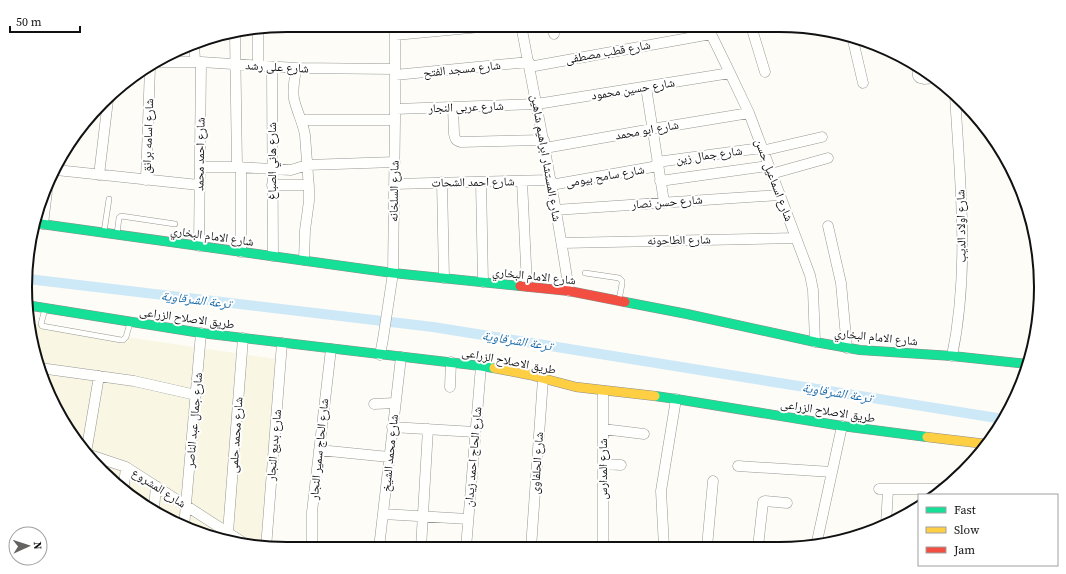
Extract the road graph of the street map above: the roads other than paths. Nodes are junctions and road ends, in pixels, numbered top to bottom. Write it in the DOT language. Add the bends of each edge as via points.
graph roads {
  1 [pos="395,32"];
  2 [pos="523,32"];
  3 [pos="697,32"];
  4 [pos="709,32"];
  5 [pos="755,32"];
  6 [pos="258,34"];
  7 [pos="235,37"];
  8 [pos="854,44"];
  9 [pos="195,49"];
  10 [pos="166,62"];
  11 [pos="198,62"];
  12 [pos="529,64"];
  13 [pos="236,65"];
  14 [pos="258,66"];
  15 [pos="272,67"];
  16 [pos="296,68"];
  17 [pos="150,72"];
  18 [pos="395,72"];
  19 [pos="765,72"];
  20 [pos="730,73"];
  21 [pos="918,73"];
  22 [pos="926,79"];
  23 [pos="863,82"];
  24 [pos="646,87"];
  25 [pos="955,103"];
  26 [pos="536,104"];
  27 [pos="107,107"];
  28 [pos="453,107"];
  29 [pos="749,114"];
  30 [pos="395,115"];
  31 [pos="302,120"];
  32 [pos="652,128"];
  33 [pos="822,137"];
  34 [pos="545,144"];
  35 [pos="762,150"];
  36 [pos="828,158"];
  37 [pos="395,162"];
  38 [pos="658,164"];
  39 [pos="308,165"];
  40 [pos="200,167"];
  41 [pos="239,167"];
  42 [pos="60,170"];
  43 [pos="272,170"];
  44 [pos="770,170"];
  45 [pos="99,175"];
  46 [pos="146,180"];
  47 [pos="522,181"];
  48 [pos="660,181"];
  49 [pos="442,182"];
  50 [pos="481,182"];
  51 [pos="551,182"];
  52 [pos="272,184"];
  53 [pos="394,184"];
  54 [pos="199,185"];
  55 [pos="309,185"];
  56 [pos="779,195"];
  57 [pos="109,198"];
  58 [pos="664,202"];
  59 [pos="555,210"];
  60 [pos="40,223"];
  61 [pos="175,224"];
  62 [pos="828,226"];
  63 [pos="104,233"];
  64 [pos="117,234"];
  65 [pos="796,238"];
  66 [pos="562,243"];
  67 [pos="199,246"];
  68 [pos="241,252"];
  69 [pos="273,256"];
  70 [pos="304,260"];
  71 [pos="393,273"];
  72 [pos="585,273"];
  73 [pos="444,278"];
  74 [pos="483,282"];
  75 [pos="527,286"];
  76 [pos="569,291"];
  77 [pos="618,300"];
  78 [pos="33,306"];
  79 [pos="45,308"];
  80 [pos="130,322"];
  81 [pos="201,333"];
  82 [pos="243,338"];
  83 [pos="815,342"];
  84 [pos="282,343"];
  85 [pos="846,348"];
  86 [pos="330,349"];
  87 [pos="380,355"];
  88 [pos="952,356"];
  89 [pos="401,357"];
  90 [pos="451,362"];
  91 [pos="1022,363"];
  92 [pos="481,366"];
  93 [pos="46,369"];
  94 [pos="99,376"];
  95 [pos="543,379"];
  96 [pos="450,387"];
  97 [pos="603,391"];
  98 [pos="196,395"];
  99 [pos="676,398"];
  100 [pos="395,403"];
  101 [pos="374,404"];
  102 [pos="842,426"];
  103 [pos="392,427"];
  104 [pos="428,429"];
  105 [pos="603,429"];
  106 [pos="475,432"];
  107 [pos="644,434"];
  108 [pos="980,443"];
  109 [pos="87,445"];
  110 [pos="319,450"];
  111 [pos="389,457"];
  112 [pos="98,458"];
  113 [pos="603,464"];
  114 [pos="621,465"];
  115 [pos="738,466"];
  116 [pos="126,467"];
  117 [pos="832,472"];
  118 [pos="713,481"];
  119 [pos="124,483"];
  120 [pos="156,486"];
  121 [pos="934,489"];
  122 [pos="787,503"];
  123 [pos="154,505"];
  124 [pos="186,506"];
  125 [pos="383,514"];
  126 [pos="422,516"];
  127 [pos="468,519"];
  128 [pos="886,519"];
  129 [pos="185,521"];
  130 [pos="225,534"];
  131 [pos="818,539"];
  132 [pos="267,541"];
  133 [pos="312,542"];
  134 [pos="380,542"];
  135 [pos="421,542"];
  136 [pos="466,542"];
  137 [pos="531,542"];
  138 [pos="603,542"];
  139 [pos="664,542"];
  140 [pos="707,542"];
  141 [pos="759,542"];
  1 -- 18 [label="street, شارع السلخانه"];
  2 -- 12 [label="street, شارع المستشار ابراهيم شاهين"];
  3 -- 12 [label="street, شارع قطب مصطفى"];
  4 -- 20 [label="street, شارع اسماعيل حسن"];
  5 -- 19 [label="street"];
  6 -- 14 [label="street"];
  7 -- 13 [label="street"];
  8 -- 23 [label="street"];
  9 -- 11 [label="street, شارع احمد محمد"];
  10 -- 11 [label="street, شارع على رشد"];
  11 -- 13 [label="street, شارع على رشد"];
  11 -- 40 [label="street, شارع احمد محمد"];
  12 -- 18 [label="street, شارع مسجد الفتح"];
  12 -- 26 [label="street, شارع المستشار ابراهيم شاهين"];
  13 -- 14 [label="street, شارع على رشد"];
  13 -- 41 [label="street"];
  14 -- 15 [label="street, شارع على رشد"];
  15 -- 16 [label="street, شارع على رشد"];
  15 -- 43 [label="street, شارع هاني الصباغ"];
  16 -- 18 [label="street, شارع على رشد"];
  16 -- 31 [label="street" via="294,99"];
  17 -- 46 [label="street, شارع اسامه برانق"];
  18 -- 30 [label="street, شارع السلخانه"];
  20 -- 24 [label="street, شارع حسين محمود"];
  20 -- 29 [label="street, شارع اسماعيل حسن"];
  21 -- 22 [label="street" via="920,78"];
  24 -- 26 [label="street, شارع حسين محمود"];
  24 -- 32 [label="street"];
  25 -- 88 [label="street, شارع اولاد الديب" via="962,238 961,289"];
  26 -- 28 [label="street, شارع عربى النجار"];
  26 -- 34 [label="street, شارع المستشار ابراهيم شاهين"];
  27 -- 45 [label="street"];
  28 -- 30 [label="street, شارع عربى النجار"];
  28 -- 34 [label="street, شارع ابو محمد" via="454,134 457,142"];
  29 -- 32 [label="street, شارع ابو محمد"];
  29 -- 35 [label="street, شارع اسماعيل حسن"];
  30 -- 31 [label="street, شارع عربى النجار"];
  30 -- 37 [label="street, شارع السلخانه"];
  31 -- 39 [label="street"];
  32 -- 34 [label="street, شارع ابو محمد"];
  32 -- 38 [label="street"];
  33 -- 35 [label="street, شارع جمال زين"];
  34 -- 51 [label="street, شارع المستشار ابراهيم شاهين"];
  35 -- 38 [label="street, شارع جمال زين"];
  35 -- 44 [label="street, شارع اسماعيل حسن"];
  36 -- 44 [label="street"];
  37 -- 39 [label="street"];
  37 -- 53 [label="street, شارع السلخانه"];
  38 -- 48 [label="street"];
  38 -- 51 [label="street, شارع سامح بيومى"];
  39 -- 43 [label="street" via="290,170"];
  39 -- 55 [label="street"];
  40 -- 41 [label="street"];
  40 -- 54 [label="street, شارع احمد محمد"];
  41 -- 43 [label="street"];
  41 -- 68 [label="street"];
  42 -- 45 [label="street"];
  43 -- 52 [label="street, شارع هاني الصباغ"];
  44 -- 48 [label="street"];
  44 -- 56 [label="street, شارع اسماعيل حسن"];
  45 -- 46 [label="street"];
  46 -- 54 [label="street"];
  47 -- 50 [label="street, شارع احمد الشحات"];
  47 -- 51 [label="street, شارع احمد الشحات"];
  47 -- 75 [label="street"];
  48 -- 58 [label="street"];
  49 -- 50 [label="street, شارع احمد الشحات"];
  49 -- 53 [label="street, شارع احمد الشحات"];
  49 -- 73 [label="street"];
  50 -- 74 [label="street"];
  51 -- 59 [label="street, شارع المستشار ابراهيم شاهين"];
  52 -- 55 [label="street"];
  52 -- 69 [label="street, شارع هاني الصباغ"];
  53 -- 71 [label="street, شارع السلخانه"];
  54 -- 67 [label="street, شارع احمد محمد"];
  55 -- 70 [label="street"];
  56 -- 58 [label="street, شارع حسن نصار"];
  56 -- 65 [label="street, شارع اسماعيل حسن"];
  57 -- 63 [label="lane"];
  58 -- 59 [label="street, شارع حسن نصار"];
  59 -- 66 [label="street, شارع المستشار ابراهيم شاهين"];
  60 -- 63 [label="street, شارع الامام البخاري"];
  61 -- 64 [label="lane" via="121,216"];
  62 -- 85 [label="street" via="841,283"];
  63 -- 64 [label="street, شارع الامام البخاري"];
  64 -- 67 [label="street, شارع الامام البخاري"];
  65 -- 66 [label="street, شارع الطاحونه"];
  65 -- 83 [label="street, شارع اسماعيل حسن" via="812,282"];
  66 -- 76 [label="street, شارع المستشار ابراهيم شاهين"];
  67 -- 68 [label="street, شارع الامام البخاري"];
  68 -- 69 [label="street, شارع الامام البخاري"];
  69 -- 70 [label="street, شارع الامام البخاري"];
  70 -- 71 [label="street, شارع الامام البخاري"];
  71 -- 73 [label="street, شارع الامام البخاري"];
  71 -- 87 [label="street, شارع السلخانه"];
  72 -- 77 [label="lane" via="619,278 622,284"];
  73 -- 74 [label="street, شارع الامام البخاري"];
  74 -- 75 [label="street, شارع الامام البخاري"];
  75 -- 76 [label="street, شارع الامام البخاري"];
  76 -- 77 [label="street, شارع الامام البخاري"];
  77 -- 83 [label="street, شارع الامام البخاري"];
  78 -- 79 [label="street, طريق الاصلاح الزراعى"];
  79 -- 80 [label="street, طريق الاصلاح الزراعى"];
  79 -- 80 [label="lane" via="40,324 42,326 121,340 126,337"];
  80 -- 81 [label="street, طريق الاصلاح الزراعى"];
  81 -- 82 [label="street, طريق الاصلاح الزراعى"];
  81 -- 98 [label="street, شارع جمال عبد الناصر"];
  82 -- 84 [label="street, طريق الاصلاح الزراعى"];
  82 -- 130 [label="street, شارع محمد حلمى"];
  83 -- 85 [label="street, شارع الامام البخاري"];
  84 -- 86 [label="street, طريق الاصلاح الزراعى"];
  84 -- 132 [label="street, شارع بديع النجار"];
  85 -- 88 [label="street, شارع الامام البخاري"];
  86 -- 87 [label="street, طريق الاصلاح الزراعى"];
  86 -- 110 [label="street, شارع الحاج سمير النجار"];
  87 -- 89 [label="street, طريق الاصلاح الزراعى"];
  88 -- 91 [label="street, شارع الامام البخاري"];
  89 -- 90 [label="street, طريق الاصلاح الزراعى"];
  89 -- 100 [label="street, شارع محمد الشيخ"];
  90 -- 92 [label="street, طريق الاصلاح الزراعى"];
  90 -- 96 [label="street"];
  92 -- 95 [label="street, طريق الاصلاح الزراعى"];
  92 -- 106 [label="street, شارع الحاج احمد زيدان"];
  93 -- 94 [label="street"];
  94 -- 98 [label="street"];
  94 -- 109 [label="street"];
  95 -- 97 [label="street, طريق الاصلاح الزراعى"];
  95 -- 137 [label="street, شارع الحلفاوى"];
  97 -- 99 [label="street, طريق الاصلاح الزراعى"];
  97 -- 105 [label="street, شارع المدارس"];
  98 -- 124 [label="street, شارع جمال عبد الناصر"];
  99 -- 102 [label="street, طريق الاصلاح الزراعى"];
  99 -- 139 [label="street" via="661,491"];
  100 -- 101 [label="street"];
  100 -- 103 [label="street, شارع محمد الشيخ"];
  102 -- 108 [label="street, طريق الاصلاح الزراعى"];
  102 -- 117 [label="street"];
  103 -- 104 [label="street"];
  103 -- 111 [label="street, شارع محمد الشيخ"];
  104 -- 106 [label="street"];
  104 -- 126 [label="street"];
  105 -- 107 [label="street"];
  105 -- 113 [label="street, شارع المدارس"];
  106 -- 127 [label="street, شارع الحاج احمد زيدان"];
  110 -- 111 [label="street"];
  110 -- 133 [label="street, شارع الحاج سمير النجار" via="312,512"];
  111 -- 125 [label="street, شارع محمد الشيخ"];
  112 -- 116 [label="street, شارع المشروع"];
  113 -- 114 [label="street"];
  113 -- 138 [label="street, شارع المدارس"];
  115 -- 117 [label="street"];
  116 -- 119 [label="street"];
  116 -- 120 [label="street, شارع المشروع"];
  117 -- 131 [label="street"];
  118 -- 140 [label="street"];
  120 -- 123 [label="street"];
  120 -- 124 [label="street, شارع المشروع"];
  121 -- 128 [label="street" via="884,490"];
  122 -- 141 [label="street" via="763,502"];
  124 -- 129 [label="street, شارع جمال عبد الناصر"];
  124 -- 130 [label="street, شارع المشروع"];
  125 -- 126 [label="street"];
  125 -- 134 [label="street, شارع محمد الشيخ"];
  126 -- 127 [label="street"];
  126 -- 135 [label="street"];
  127 -- 136 [label="street, شارع الحاج احمد زيدان"];
}
